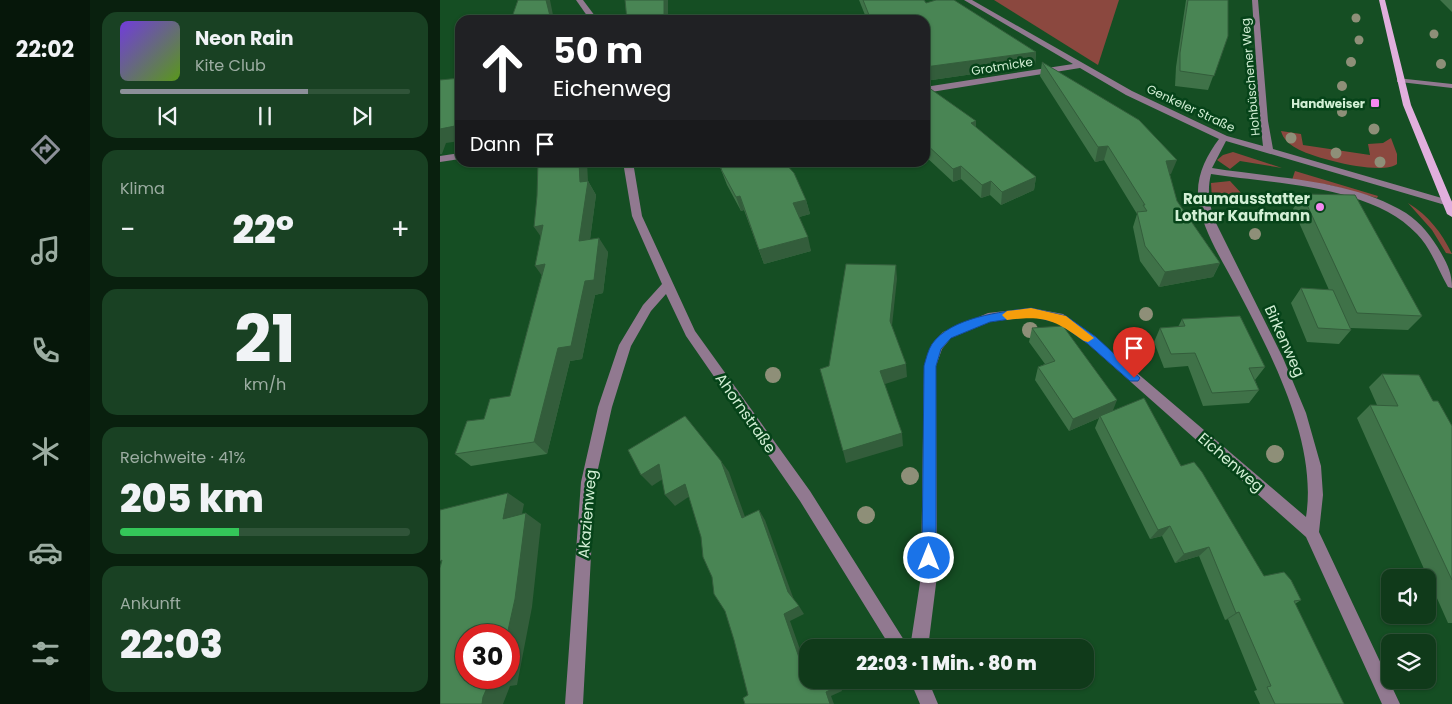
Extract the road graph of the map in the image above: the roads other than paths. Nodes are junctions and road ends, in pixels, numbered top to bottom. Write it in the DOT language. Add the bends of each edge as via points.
graph roads {
  1 [pos="579,0"];
  2 [pos="967,0"];
  3 [pos="1255,0"];
  4 [pos="1382,0"];
  5 [pos="590,15"];
  6 [pos="1083,66"];
  7 [pos="1400,80"];
  8 [pos="1452,86"];
  9 [pos="930,89"];
  10 [pos="1224,138"];
  11 [pos="1269,152"];
  12 [pos="455,157"];
  13 [pos="440,160"];
  14 [pos="629,167"];
  15 [pos="1207,170"];
  16 [pos="1449,203"];
  17 [pos="1452,214"];
  18 [pos="669,283"];
  19 [pos="1452,284"];
  20 [pos="1311,532"];
  21 [pos="895,639"];
  22 [pos="920,639"];
  23 [pos="923,689"];
  24 [pos="574,704"];
  25 [pos="929,704"];
  26 [pos="1391,704"];
  1 -- 5 [label="street"];
  2 -- 6 [label="street, Genkeler Straße"];
  3 -- 11 [label="street, Hohbüschener Weg"];
  4 -- 7 [label="main road"];
  6 -- 9 [label="street, Grotmicke"];
  6 -- 10 [label="street, Genkeler Straße" via="1146,102"];
  7 -- 8 [label="street"];
  7 -- 16 [label="main road" via="1407,105"];
  10 -- 11 [label="street, Genkeler Straße"];
  10 -- 15 [label="street, Birkenweg"];
  11 -- 16 [label="street, Genkeler Straße"];
  12 -- 13 [label="street"];
  14 -- 18 [label="street, Ahornstraße" via="637,216"];
  15 -- 19 [label="street" via="1339,191 1390,209 1421,231"];
  15 -- 20 [label="street, Birkenweg" via="1203,193 1210,219 1279,365 1309,444 1316,490"];
  16 -- 17 [label="main road"];
  18 -- 21 [label="street, Ahornstraße" via="690,333 805,496"];
  18 -- 24 [label="street, Akazienweg" via="647,308 625,345 605,407 588,482"];
  20 -- 22 [label="street, Eichenweg" via="1092,340 1062,319 1031,312 988,318 947,335 936,347 930,366 929,576"];
  20 -- 26 [label="street, Eichenweg"];
  23 -- 25 [label="street"];
}
